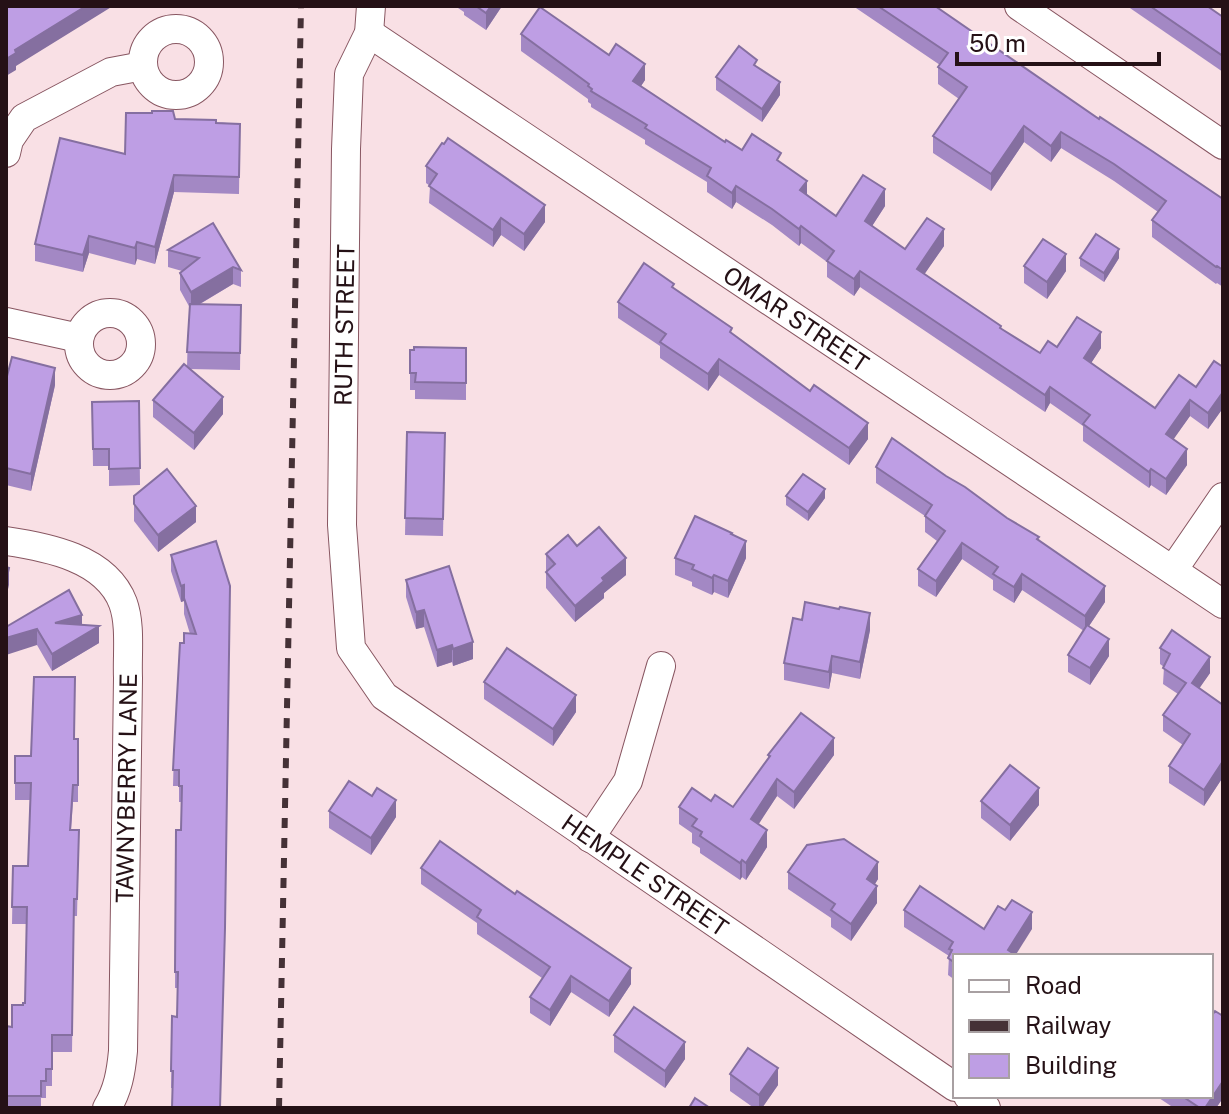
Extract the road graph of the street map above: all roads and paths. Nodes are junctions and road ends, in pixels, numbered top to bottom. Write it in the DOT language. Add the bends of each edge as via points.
graph roads {
  1 [pos="1019,6"];
  2 [pos="370,20"];
  3 [pos="143,66"];
  4 [pos="1223,145"];
  5 [pos="6,153"];
  6 [pos="6,322"];
  7 [pos="79,338"];
  8 [pos="1223,497"];
  9 [pos="6,541"];
  10 [pos="1173,570"];
  11 [pos="1223,604"];
  12 [pos="351,648"];
  13 [pos="661,666"];
  14 [pos="590,838"];
  15 [pos="953,1086"];
  16 [pos="107,1108"];
  1 -- 4 [label="street"];
  2 -- 10 [label="street, OMAR STREET"];
  2 -- 12 [label="street, RUTH STREET" via="349,74 346,149 342,525"];
  3 -- 5 [label="street" via="111,72 24,118"];
  6 -- 7 [label="street"];
  8 -- 10 [label="street"];
  9 -- 16 [label="street, TAWNYBERRY LANE" via="71,556 96,569 123,603 127,622 123,1051 121,1075"];
  10 -- 11 [label="street, OMAR STREET"];
  12 -- 14 [label="street, HEMPLE STREET" via="384,696"];
  13 -- 14 [label="street" via="628,781"];
  14 -- 15 [label="street, HEMPLE STREET"];
}
